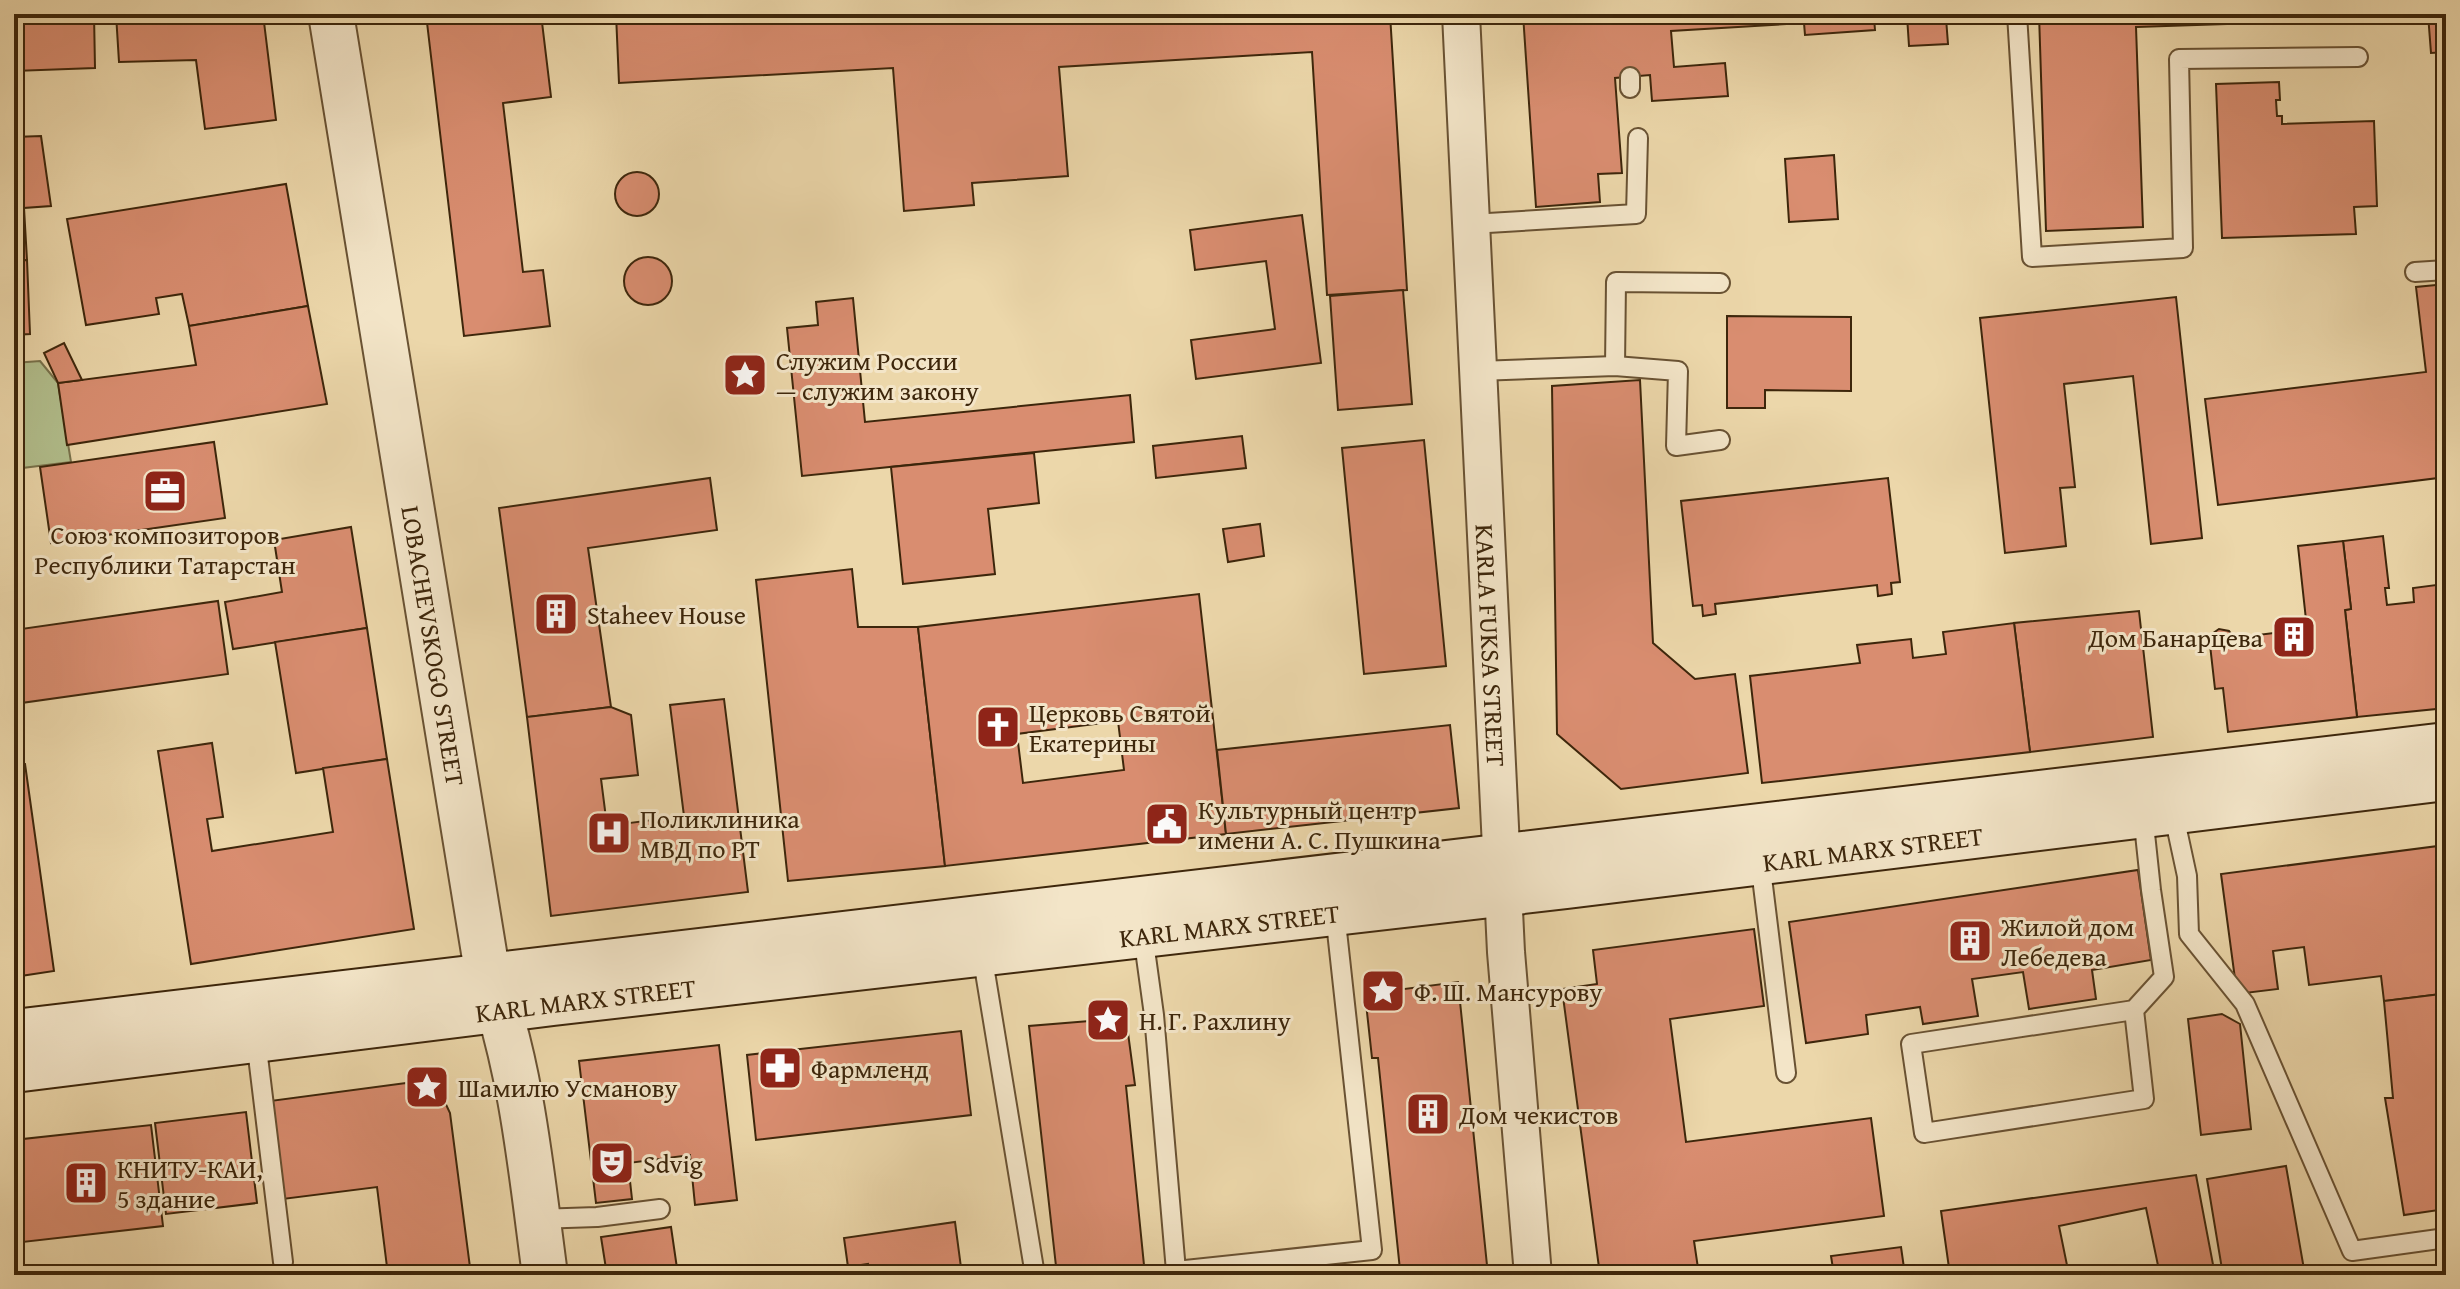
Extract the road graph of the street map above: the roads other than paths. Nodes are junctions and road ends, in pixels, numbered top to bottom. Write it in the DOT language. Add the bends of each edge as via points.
graph roads {
  1 [pos="331,14"];
  2 [pos="1461,14"];
  3 [pos="2017,14"];
  4 [pos="2358,57"];
  5 [pos="1638,138"];
  6 [pos="1471,224"];
  7 [pos="2446,270"];
  8 [pos="2415,272"];
  9 [pos="1720,283"];
  10 [pos="1615,366"];
  11 [pos="1478,371"];
  12 [pos="1720,440"];
  13 [pos="2446,745"];
  14 [pos="2446,778"];
  15 [pos="2158,813"];
  16 [pos="1760,861"];
  17 [pos="1502,873"];
  18 [pos="1335,913"];
  19 [pos="1143,933"];
  20 [pos="982,953"];
  21 [pos="494,994"];
  22 [pos="2134,1010"];
  23 [pos="14,1032"];
  24 [pos="256,1040"];
  25 [pos="14,1070"];
  26 [pos="1786,1073"];
  27 [pos="660,1209"];
  28 [pos="537,1219"];
  29 [pos="2446,1238"];
  30 [pos="283,1262"];
  31 [pos="545,1275"];
  32 [pos="1035,1275"];
  33 [pos="1533,1275"];
  1 -- 21 [label="main road, LOBACHEVSKOGO STREET"];
  2 -- 6 [label="street, KARLA FUKSA STREET"];
  3 -- 4 [label="lane" via="2032,257 2183,248 2179,59"];
  5 -- 6 [label="lane" via="1636,214"];
  6 -- 11 [label="street, KARLA FUKSA STREET"];
  7 -- 8 [label="lane"];
  9 -- 10 [label="lane" via="1616,282"];
  10 -- 11 [label="lane"];
  10 -- 12 [label="lane" via="1678,371 1676,446"];
  11 -- 17 [label="street, KARLA FUKSA STREET"];
  13 -- 17 [label="main road, KARL MARX STREET"];
  14 -- 15 [label="main road, KARL MARX STREET"];
  15 -- 16 [label="main road, KARL MARX STREET"];
  15 -- 22 [label="lane" via="2151,890 2164,977"];
  15 -- 29 [label="lane" via="2187,876 2189,934 2245,1004 2352,1251"];
  16 -- 17 [label="main road, KARL MARX STREET"];
  16 -- 26 [label="lane"];
  17 -- 18 [label="main road, KARL MARX STREET"];
  17 -- 21 [label="main road, KARL MARX STREET"];
  17 -- 33 [label="street, KARLA FUKSA STREET"];
  18 -- 19 [label="main road, KARL MARX STREET"];
  18 -- 19 [label="lane" via="1372,1250 1176,1271"];
  19 -- 20 [label="main road, KARL MARX STREET"];
  20 -- 21 [label="main road, KARL MARX STREET"];
  20 -- 32 [label="lane"];
  21 -- 23 [label="main road, KARL MARX STREET"];
  21 -- 24 [label="main road, KARL MARX STREET"];
  21 -- 28 [label="main road, LOBACHEVSKOGO STREET" via="513,1060"];
  22 -- 22 [label="lane" via="1911,1044 1924,1133 2144,1099"];
  24 -- 25 [label="main road, KARL MARX STREET"];
  24 -- 30 [label="lane"];
  27 -- 28 [label="lane"];
  28 -- 31 [label="main road, LOBACHEVSKOGO STREET"];
}
